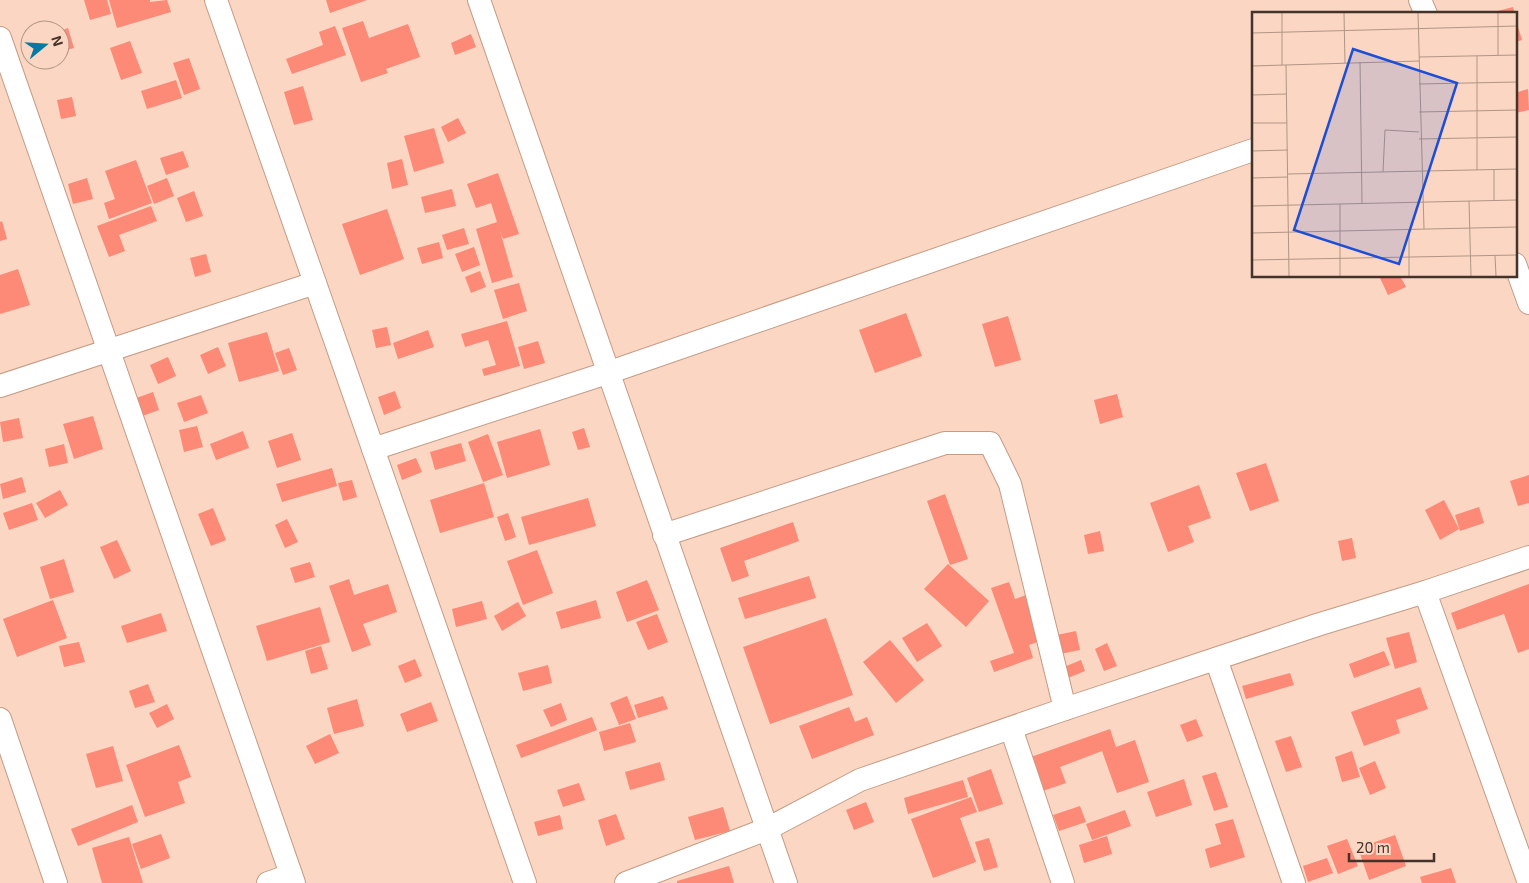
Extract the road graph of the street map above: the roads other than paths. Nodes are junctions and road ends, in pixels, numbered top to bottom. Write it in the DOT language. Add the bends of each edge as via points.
graph roads {
  1 [pos="216,0"];
  2 [pos="479,0"];
  3 [pos="1420,0"];
  4 [pos="1425,12"];
  5 [pos="0,38"];
  6 [pos="1252,150"];
  7 [pos="1516,267"];
  8 [pos="315,283"];
  9 [pos="1529,303"];
  10 [pos="109,350"];
  11 [pos="610,372"];
  12 [pos="0,386"];
  13 [pos="373,449"];
  14 [pos="664,535"];
  15 [pos="1529,557"];
  16 [pos="1425,592"];
  17 [pos="1216,659"];
  18 [pos="1065,709"];
  19 [pos="0,720"];
  20 [pos="1011,728"];
  21 [pos="767,829"];
  22 [pos="293,879"];
  23 [pos="56,883"];
  24 [pos="268,883"];
  25 [pos="525,883"];
  26 [pos="626,883"];
  27 [pos="786,883"];
  28 [pos="1063,883"];
  29 [pos="1294,883"];
  30 [pos="1529,883"];
  1 -- 8 [label="street"];
  2 -- 11 [label="street"];
  3 -- 4 [label="street"];
  5 -- 10 [label="street"];
  6 -- 11 [label="street"];
  7 -- 9 [label="street"];
  8 -- 10 [label="street"];
  8 -- 13 [label="street"];
  10 -- 12 [label="street"];
  10 -- 22 [label="street"];
  11 -- 13 [label="street"];
  11 -- 14 [label="street"];
  13 -- 25 [label="street"];
  14 -- 18 [label="street" via="945,443 990,443 1010,484"];
  14 -- 21 [label="street"];
  15 -- 16 [label="street"];
  16 -- 17 [label="street"];
  16 -- 30 [label="street"];
  17 -- 18 [label="street"];
  17 -- 29 [label="street"];
  18 -- 20 [label="street"];
  19 -- 23 [label="street"];
  20 -- 21 [label="street" via="860,780"];
  20 -- 28 [label="street"];
  21 -- 26 [label="street"];
  21 -- 27 [label="street"];
  22 -- 24 [label="street"];
}
